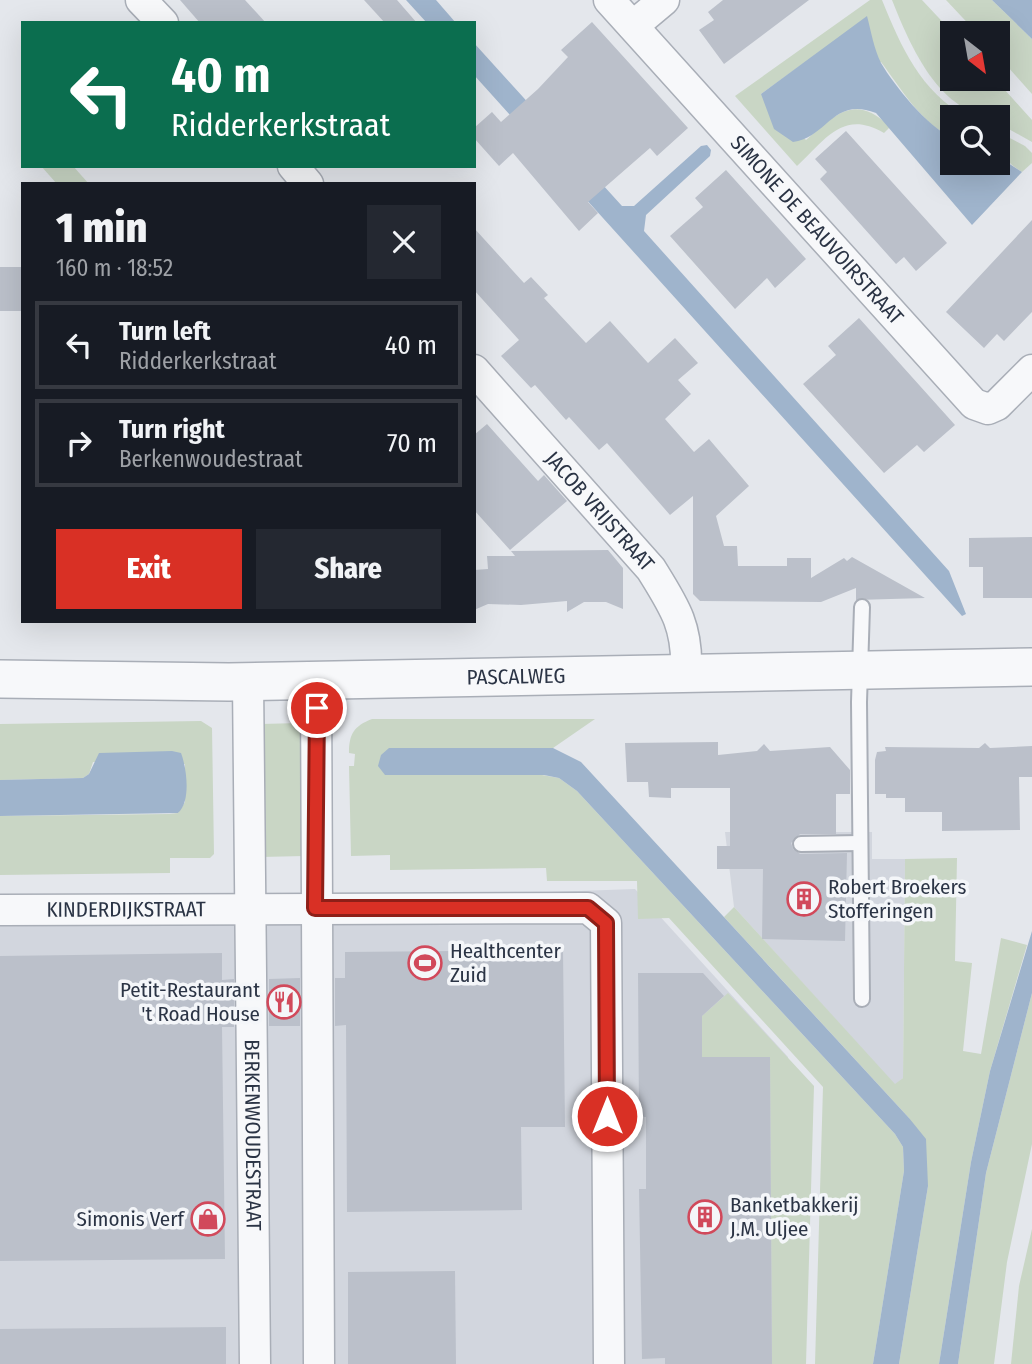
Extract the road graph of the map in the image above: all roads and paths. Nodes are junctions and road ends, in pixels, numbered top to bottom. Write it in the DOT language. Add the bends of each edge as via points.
graph roads {
  1 [pos="141,0"];
  2 [pos="609,0"];
  3 [pos="664,0"];
  4 [pos="161,21"];
  5 [pos="634,26"];
  6 [pos="295,168"];
  7 [pos="306,182"];
  8 [pos="1032,370"];
  9 [pos="476,372"];
  10 [pos="862,607"];
  11 [pos="1032,667"];
  12 [pos="686,671"];
  13 [pos="861,671"];
  14 [pos="0,680"];
  15 [pos="316,680"];
  16 [pos="248,682"];
  17 [pos="860,843"];
  18 [pos="801,844"];
  19 [pos="251,908"];
  20 [pos="315,908"];
  21 [pos="0,910"];
  22 [pos="862,999"];
  23 [pos="255,1364"];
  24 [pos="319,1364"];
  25 [pos="609,1364"];
  1 -- 4 [label="street"];
  2 -- 5 [label="street, SIMONE DE BEAUVOIRSTRAAT"];
  3 -- 5 [label="street"];
  5 -- 8 [label="street, SIMONE DE BEAUVOIRSTRAAT" via="974,404 988,410 998,405"];
  6 -- 7 [label="street"];
  9 -- 12 [label="street, JACOB VRIJSTRAAT" via="651,569 674,606 687,641"];
  10 -- 13 [label="lane"];
  11 -- 13 [label="street, PASCALWEG"];
  12 -- 13 [label="street, PASCALWEG"];
  12 -- 15 [label="street, PASCALWEG"];
  13 -- 17 [label="lane"];
  14 -- 16 [label="street, PASCALWEG"];
  15 -- 16 [label="street, PASCALWEG"];
  15 -- 20 [label="street"];
  16 -- 19 [label="street, BERKENWOUDESTRAAT"];
  17 -- 18 [label="lane"];
  17 -- 22 [label="lane"];
  19 -- 20 [label="street"];
  19 -- 21 [label="street, KINDERDIJKSTRAAT"];
  19 -- 23 [label="street, BERKENWOUDESTRAAT"];
  20 -- 24 [label="street"];
  20 -- 25 [label="street" via="588,908 606,923"];
}
